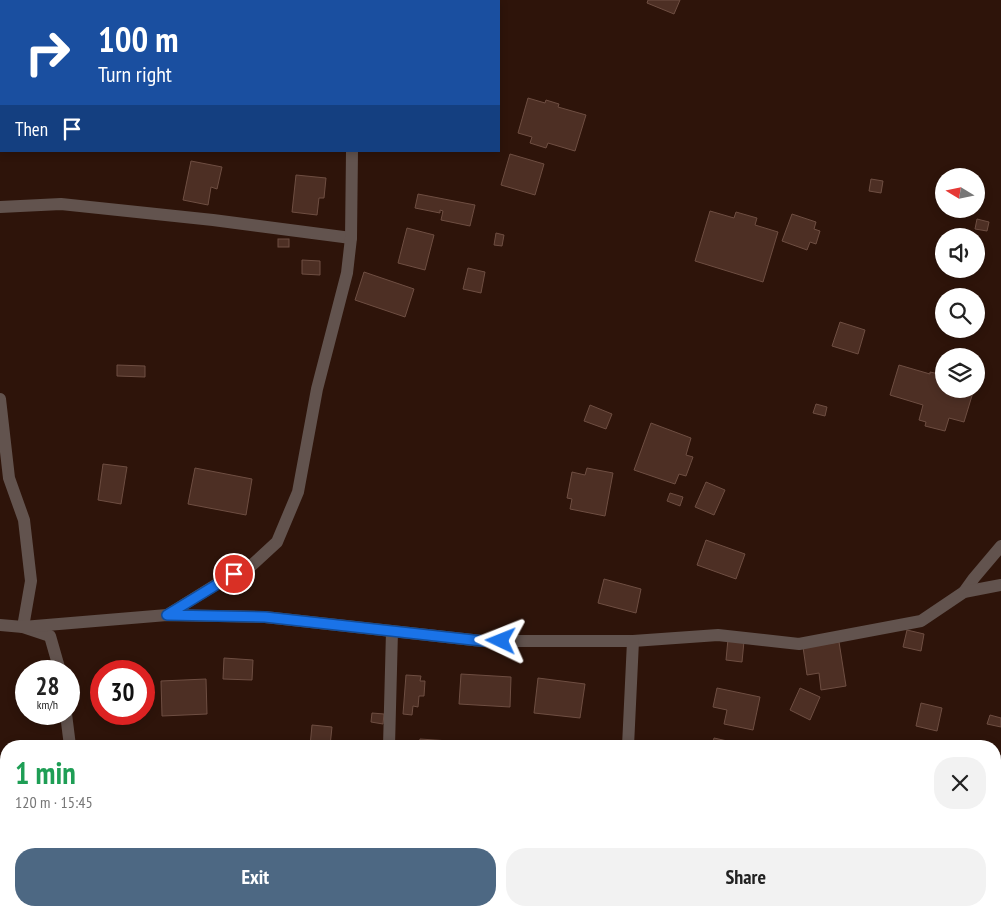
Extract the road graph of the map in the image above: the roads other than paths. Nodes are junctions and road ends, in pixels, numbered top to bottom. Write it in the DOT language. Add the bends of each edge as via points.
graph roads {
  1 [pos="352,152"];
  2 [pos="0,207"];
  3 [pos="351,238"];
  4 [pos="0,399"];
  5 [pos="1001,546"];
  6 [pos="1001,586"];
  7 [pos="964,592"];
  8 [pos="167,615"];
  9 [pos="0,625"];
  10 [pos="23,628"];
  11 [pos="392,631"];
  12 [pos="633,641"];
  13 [pos="57,660"];
  14 [pos="67,725"];
  15 [pos="69,740"];
  16 [pos="389,740"];
  17 [pos="629,740"];
  1 -- 3 [label="street"];
  2 -- 3 [label="street" via="61,204"];
  3 -- 8 [label="street" via="347,273 317,389 298,492 277,542 252,565"];
  4 -- 10 [label="street" via="8,478 24,520 31,582"];
  5 -- 7 [label="street"];
  6 -- 7 [label="street"];
  7 -- 12 [label="street" via="921,621 799,644 718,635"];
  8 -- 10 [label="street"];
  8 -- 11 [label="street" via="265,617"];
  9 -- 10 [label="street"];
  10 -- 13 [label="street" via="50,636"];
  11 -- 12 [label="street" via="482,641"];
  11 -- 16 [label="street"];
  12 -- 17 [label="street"];
  14 -- 15 [label="street"];
}
